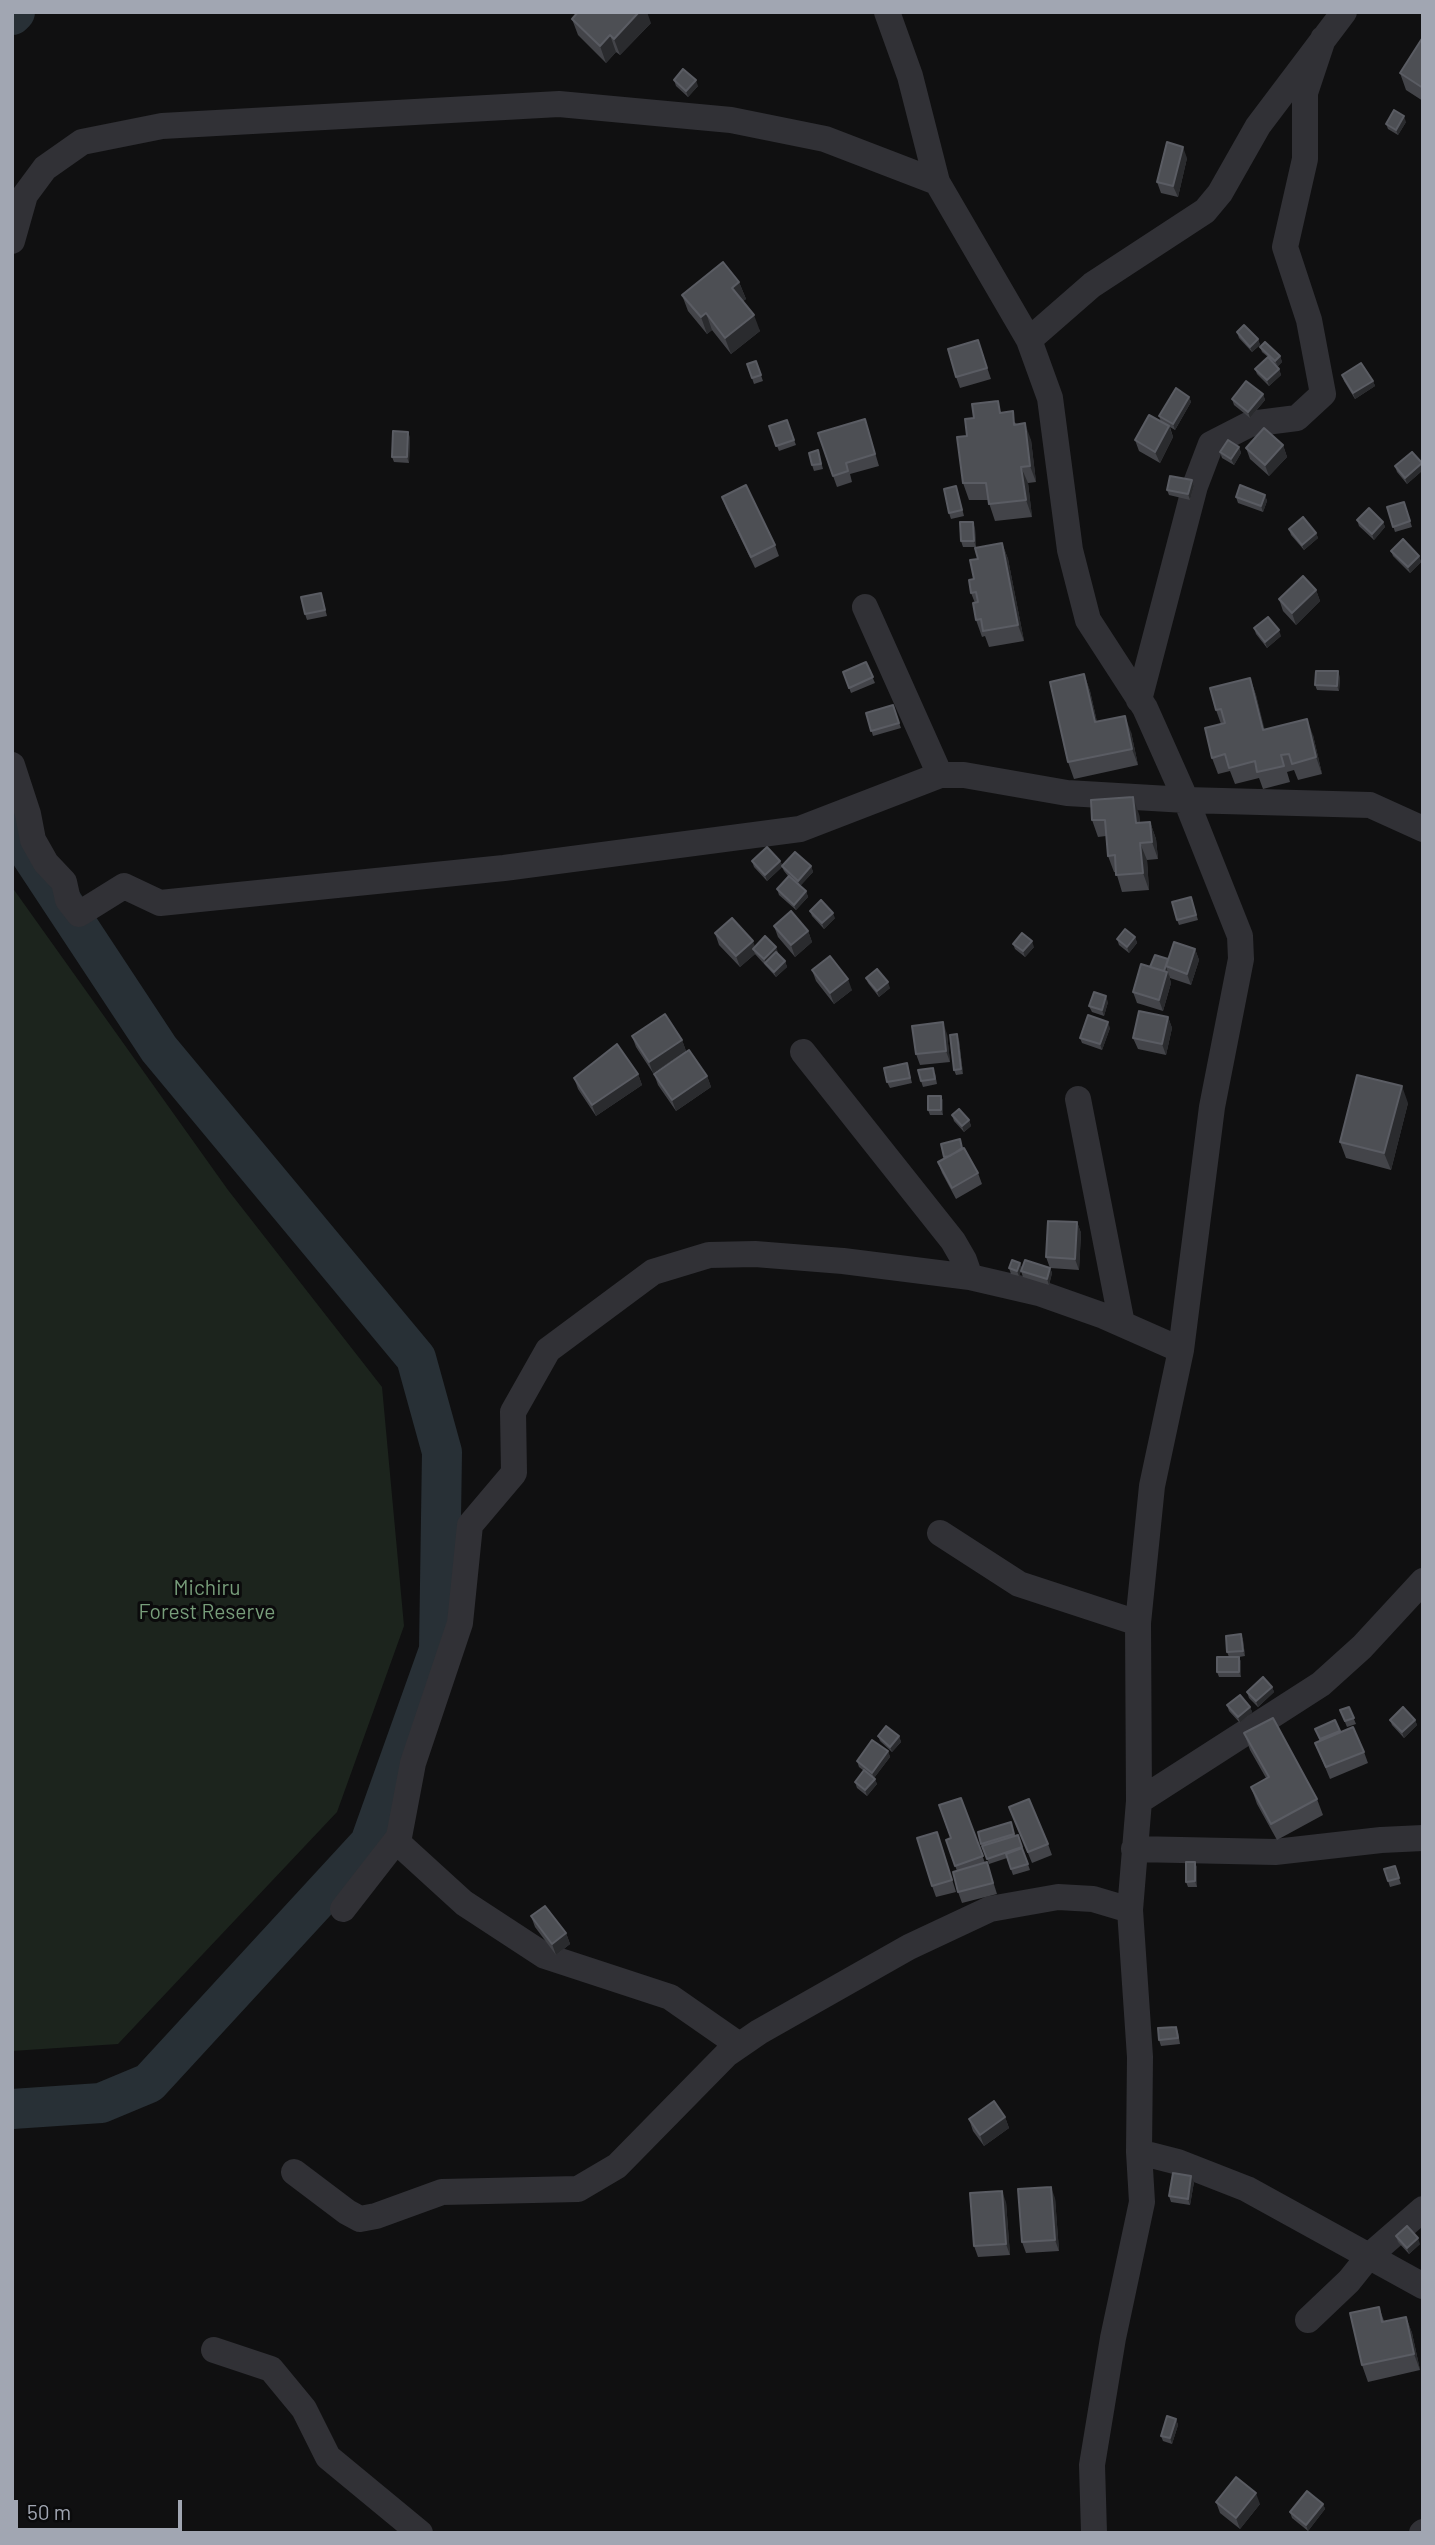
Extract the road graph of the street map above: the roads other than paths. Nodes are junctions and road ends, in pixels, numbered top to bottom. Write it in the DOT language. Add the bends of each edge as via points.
graph roads {
  1 [pos="887,12"];
  2 [pos="1345,12"];
  3 [pos="1323,39"];
  4 [pos="937,182"];
  5 [pos="12,242"];
  6 [pos="1029,340"];
  7 [pos="864,607"];
  8 [pos="1139,700"];
  9 [pos="12,765"];
  10 [pos="940,775"];
  11 [pos="1186,800"];
  12 [pos="1423,829"];
  13 [pos="803,1052"];
  14 [pos="1078,1099"];
  15 [pos="970,1277"];
  16 [pos="1122,1324"];
  17 [pos="1181,1350"];
  18 [pos="940,1534"];
  19 [pos="1423,1581"];
  20 [pos="1139,1623"];
  21 [pos="1139,1801"];
  22 [pos="1423,1838"];
  23 [pos="396,1840"];
  24 [pos="1134,1849"];
  25 [pos="343,1909"];
  26 [pos="1130,1910"];
  27 [pos="739,2045"];
  28 [pos="1139,2152"];
  29 [pos="294,2172"];
  30 [pos="1423,2209"];
  31 [pos="1369,2256"];
  32 [pos="1423,2286"];
  33 [pos="1308,2320"];
  34 [pos="214,2350"];
  35 [pos="420,2533"];
  36 [pos="1094,2533"];
  1 -- 4 [label="street"];
  2 -- 3 [label="street"];
  3 -- 6 [label="street" via="1258,126 1206,211 1092,285"];
  3 -- 8 [label="street" via="1305,93 1305,159 1285,247 1309,320 1323,394 1297,418 1250,424 1211,443 1195,486"];
  4 -- 5 [label="street" via="825,139 731,120 559,103 162,126 82,142 45,168 25,195"];
  4 -- 6 [label="street"];
  6 -- 8 [label="street" via="1050,398 1070,550 1088,620"];
  7 -- 10 [label="street"];
  8 -- 11 [label="street"];
  9 -- 10 [label="street" via="33,840 64,882 68,900 79,914 124,886 160,903 504,868 800,829"];
  10 -- 11 [label="street" via="1067,793"];
  11 -- 12 [label="street" via="1370,805"];
  11 -- 17 [label="street" via="1240,936 1241,959 1212,1107"];
  13 -- 15 [label="street" via="953,1241"];
  14 -- 16 [label="street"];
  15 -- 16 [label="street" via="1039,1293"];
  15 -- 23 [label="street" via="843,1261 709,1255 653,1272 548,1350 513,1412 514,1474 470,1525 460,1623 413,1763"];
  16 -- 17 [label="street"];
  17 -- 20 [label="street" via="1152,1486"];
  18 -- 20 [label="street" via="1018,1584"];
  19 -- 21 [label="street" via="1321,1685"];
  20 -- 21 [label="street"];
  21 -- 24 [label="street"];
  22 -- 24 [label="street" via="1275,1852"];
  23 -- 25 [label="street"];
  23 -- 27 [label="street" via="464,1903 545,1956 670,1997"];
  24 -- 26 [label="street"];
  26 -- 27 [label="street" via="1093,1899 1058,1897 990,1909 909,1947"];
  26 -- 28 [label="street" via="1140,2057"];
  27 -- 29 [label="street" via="617,2166 578,2189 442,2192 360,2219"];
  28 -- 31 [label="street" via="1247,2189"];
  28 -- 36 [label="street" via="1142,2202 1092,2465"];
  30 -- 31 [label="street"];
  31 -- 32 [label="street"];
  31 -- 33 [label="street"];
  34 -- 35 [label="street" via="271,2370 303,2409 328,2457"];
}
